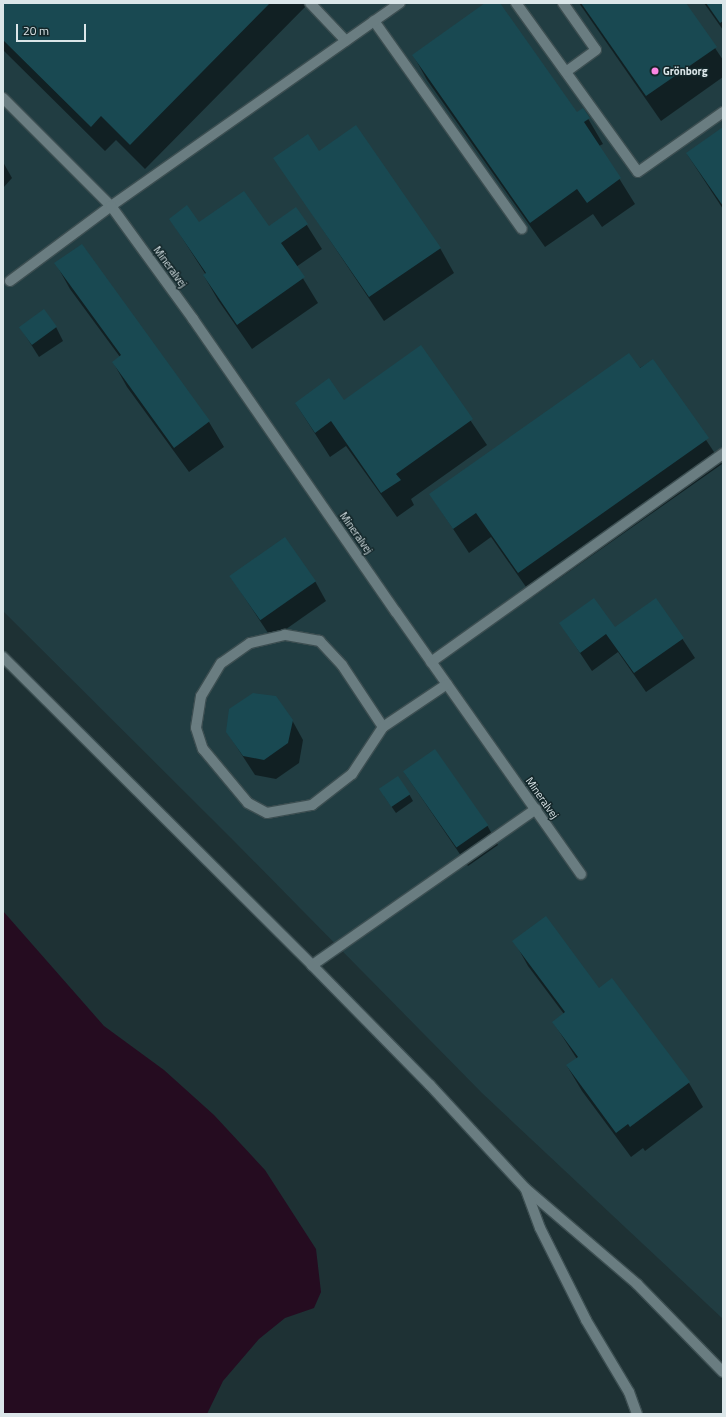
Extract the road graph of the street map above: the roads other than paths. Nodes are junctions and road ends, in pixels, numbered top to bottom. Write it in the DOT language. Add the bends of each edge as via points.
graph roads {
  1 [pos="310,3"];
  2 [pos="400,3"];
  3 [pos="516,3"];
  4 [pos="563,3"];
  5 [pos="374,21"];
  6 [pos="346,41"];
  7 [pos="566,72"];
  8 [pos="3,98"];
  9 [pos="723,112"];
  10 [pos="111,206"];
  11 [pos="522,229"];
  12 [pos="10,281"];
  13 [pos="723,454"];
  14 [pos="3,656"];
  15 [pos="431,662"];
  16 [pos="447,684"];
  17 [pos="383,727"];
  18 [pos="536,809"];
  19 [pos="581,874"];
  20 [pos="312,965"];
  21 [pos="525,1188"];
  22 [pos="723,1372"];
  23 [pos="637,1414"];
  1 -- 6 [label="street"];
  2 -- 5 [label="street"];
  3 -- 7 [label="street"];
  4 -- 7 [label="street" via="596,50"];
  5 -- 6 [label="street"];
  5 -- 11 [label="street"];
  6 -- 10 [label="street"];
  7 -- 9 [label="street" via="638,172"];
  8 -- 10 [label="street, Mineralvej"];
  10 -- 12 [label="street"];
  10 -- 15 [label="street, Mineralvej" via="193,319"];
  13 -- 15 [label="street"];
  14 -- 20 [label="street"];
  15 -- 16 [label="street, Mineralvej"];
  16 -- 17 [label="street"];
  16 -- 18 [label="street, Mineralvej"];
  17 -- 17 [label="street" via="352,774 312,805 267,812 248,803 203,750 196,728 201,696 221,663 250,643 285,635 320,641 342,665"];
  18 -- 19 [label="street, Mineralvej"];
  18 -- 20 [label="street"];
  20 -- 21 [label="street" via="430,1085"];
  21 -- 22 [label="street" via="637,1284"];
  21 -- 23 [label="street" via="540,1228 586,1320 629,1392"];
}
